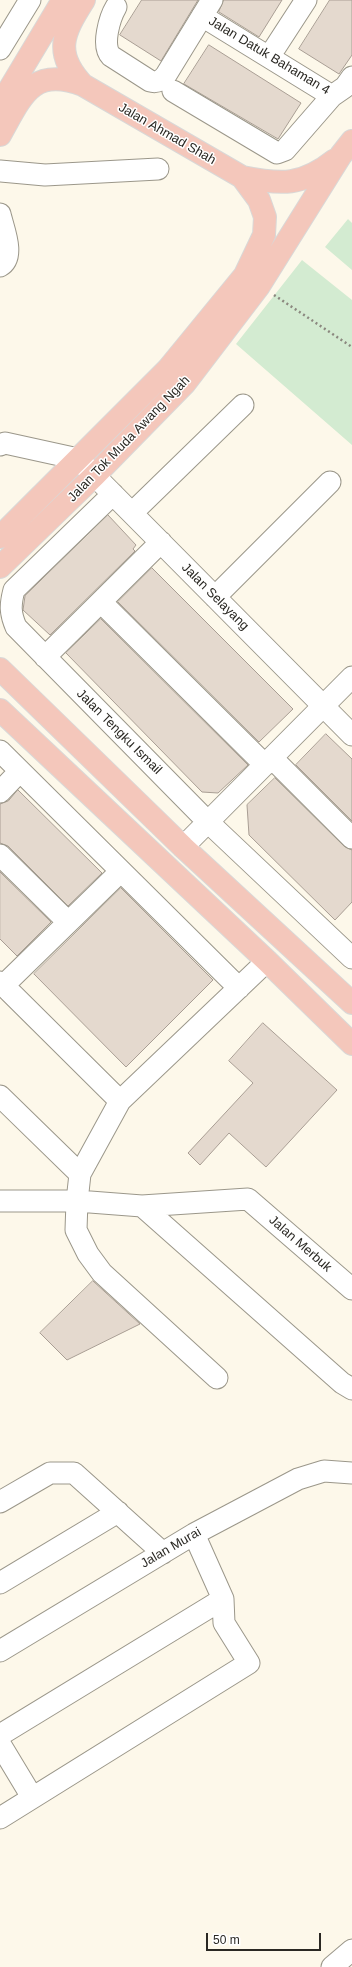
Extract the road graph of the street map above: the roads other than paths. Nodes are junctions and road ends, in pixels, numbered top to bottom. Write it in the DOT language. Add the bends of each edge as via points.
graph roads {
  1 [pos="63,0"];
  2 [pos="84,0"];
  3 [pos="306,0"];
  4 [pos="23,2"];
  5 [pos="114,2"];
  6 [pos="207,8"];
  7 [pos="0,49"];
  8 [pos="269,57"];
  9 [pos="352,77"];
  10 [pos="83,85"];
  11 [pos="173,91"];
  12 [pos="332,96"];
  13 [pos="0,105"];
  14 [pos="0,135"];
  15 [pos="346,148"];
  16 [pos="158,169"];
  17 [pos="0,171"];
  18 [pos="242,178"];
  19 [pos="0,214"];
  20 [pos="0,266"];
  21 [pos="243,405"];
  22 [pos="0,445"];
  23 [pos="78,459"];
  24 [pos="95,475"];
  25 [pos="330,482"];
  26 [pos="113,494"];
  27 [pos="132,513"];
  28 [pos="0,537"];
  29 [pos="161,542"];
  30 [pos="3,566"];
  31 [pos="215,596"];
  32 [pos="101,602"];
  33 [pos="0,653"];
  34 [pos="45,657"];
  35 [pos="0,669"];
  36 [pos="352,677"];
  37 [pos="34,702"];
  38 [pos="323,706"];
  39 [pos="0,710"];
  40 [pos="352,736"];
  41 [pos="0,751"];
  42 [pos="84,751"];
  43 [pos="268,762"];
  44 [pos="20,771"];
  45 [pos="65,772"];
  46 [pos="0,792"];
  47 [pos="208,822"];
  48 [pos="352,838"];
  49 [pos="183,847"];
  50 [pos="0,855"];
  51 [pos="121,871"];
  52 [pos="68,922"];
  53 [pos="352,958"];
  54 [pos="267,961"];
  55 [pos="2,984"];
  56 [pos="239,988"];
  57 [pos="352,1003"];
  58 [pos="352,1044"];
  59 [pos="0,1096"];
  60 [pos="120,1101"];
  61 [pos="80,1174"];
  62 [pos="0,1201"];
  63 [pos="77,1201"];
  64 [pos="142,1206"];
  65 [pos="352,1289"];
  66 [pos="217,1378"];
  67 [pos="352,1389"];
  68 [pos="352,1473"];
  69 [pos="0,1502"];
  70 [pos="118,1512"];
  71 [pos="194,1534"];
  72 [pos="163,1553"];
  73 [pos="0,1582"];
  74 [pos="223,1599"];
  75 [pos="0,1651"];
  76 [pos="0,1735"];
  77 [pos="0,1744"];
  78 [pos="32,1797"];
  79 [pos="0,1818"];
  80 [pos="352,1950"];
  81 [pos="332,1967"];
  1 -- 13 [label="main road"];
  2 -- 10 [label="main road, Jalan Ahmad Shah" via="70,22 63,48 66,62"];
  3 -- 8 [label="street"];
  4 -- 7 [label="street"];
  5 -- 6 [label="street" via="107,51 150,81 159,81 166,75"];
  6 -- 8 [label="street, Jalan Datuk Bahaman 4"];
  8 -- 12 [label="street, Jalan Datuk Bahaman 4"];
  9 -- 12 [label="street, Jalan Datuk Bahaman 4" via="345,87"];
  10 -- 14 [label="main road" via="54,78 30,88 20,99"];
  10 -- 18 [label="main road, Jalan Ahmad Shah"];
  11 -- 12 [label="street" via="277,153 285,150"];
  15 -- 18 [label="main road, Jalan Ahmad Shah" via="321,171 292,181 270,183"];
  15 -- 24 [label="main road, Jalan Tok Muda Awang Ngah" via="259,286 185,384"];
  16 -- 17 [label="street" via="45,175"];
  18 -- 23 [label="main road, Jalan Tok Muda Awang Ngah" via="259,200 265,217 264,235 245,275 168,369"];
  19 -- 20 [label="street" via="8,258"];
  21 -- 27 [label="street"];
  22 -- 23 [label="street" via="5,443"];
  23 -- 24 [label="street, Jalan Selayang"];
  23 -- 28 [label="main road, Jalan Tok Muda Awang Ngah"];
  24 -- 26 [label="street, Jalan Selayang"];
  24 -- 30 [label="main road, Jalan Tok Muda Awang Ngah"];
  25 -- 31 [label="street"];
  26 -- 27 [label="street, Jalan Selayang"];
  26 -- 34 [label="street, Jalan Tengku Ismail" via="14,590 9,606 16,627"];
  27 -- 29 [label="street, Jalan Selayang"];
  29 -- 31 [label="street, Jalan Selayang"];
  29 -- 32 [label="street"];
  31 -- 38 [label="street, Jalan Selayang"];
  32 -- 34 [label="street"];
  32 -- 43 [label="street"];
  33 -- 37 [label="main road"];
  34 -- 47 [label="street, Jalan Tengku Ismail"];
  35 -- 37 [label="main road"];
  36 -- 38 [label="street"];
  37 -- 42 [label="main road"];
  38 -- 40 [label="street, Jalan Selayang"];
  38 -- 43 [label="street"];
  39 -- 45 [label="main road"];
  41 -- 44 [label="street"];
  42 -- 45 [label="main road"];
  42 -- 49 [label="main road"];
  43 -- 47 [label="street"];
  43 -- 48 [label="street"];
  44 -- 46 [label="street"];
  44 -- 51 [label="street"];
  45 -- 54 [label="main road"];
  47 -- 49 [label="street"];
  47 -- 53 [label="street, Jalan Tengku Ismail"];
  49 -- 57 [label="main road"];
  50 -- 52 [label="street"];
  51 -- 52 [label="street"];
  51 -- 56 [label="street"];
  52 -- 55 [label="street"];
  54 -- 56 [label="street"];
  54 -- 58 [label="main road"];
  55 -- 60 [label="street"];
  56 -- 60 [label="street"];
  59 -- 61 [label="street"];
  60 -- 61 [label="street"];
  61 -- 63 [label="street"];
  62 -- 63 [label="street"];
  63 -- 64 [label="street"];
  63 -- 66 [label="street" via="76,1230 88,1254 102,1273"];
  64 -- 65 [label="street, Jalan Merbuk" via="248,1199"];
  64 -- 67 [label="street" via="342,1383"];
  68 -- 71 [label="street, Jalan Murai" via="324,1471 298,1479"];
  69 -- 70 [label="street" via="50,1473 74,1473"];
  70 -- 72 [label="street"];
  70 -- 73 [label="street"];
  71 -- 72 [label="street, Jalan Murai"];
  71 -- 74 [label="street"];
  72 -- 75 [label="street, Jalan Murai"];
  74 -- 76 [label="street"];
  74 -- 78 [label="street" via="224,1623 249,1663"];
  77 -- 78 [label="street"];
  78 -- 79 [label="street"];
  80 -- 81 [label="street"];
}
